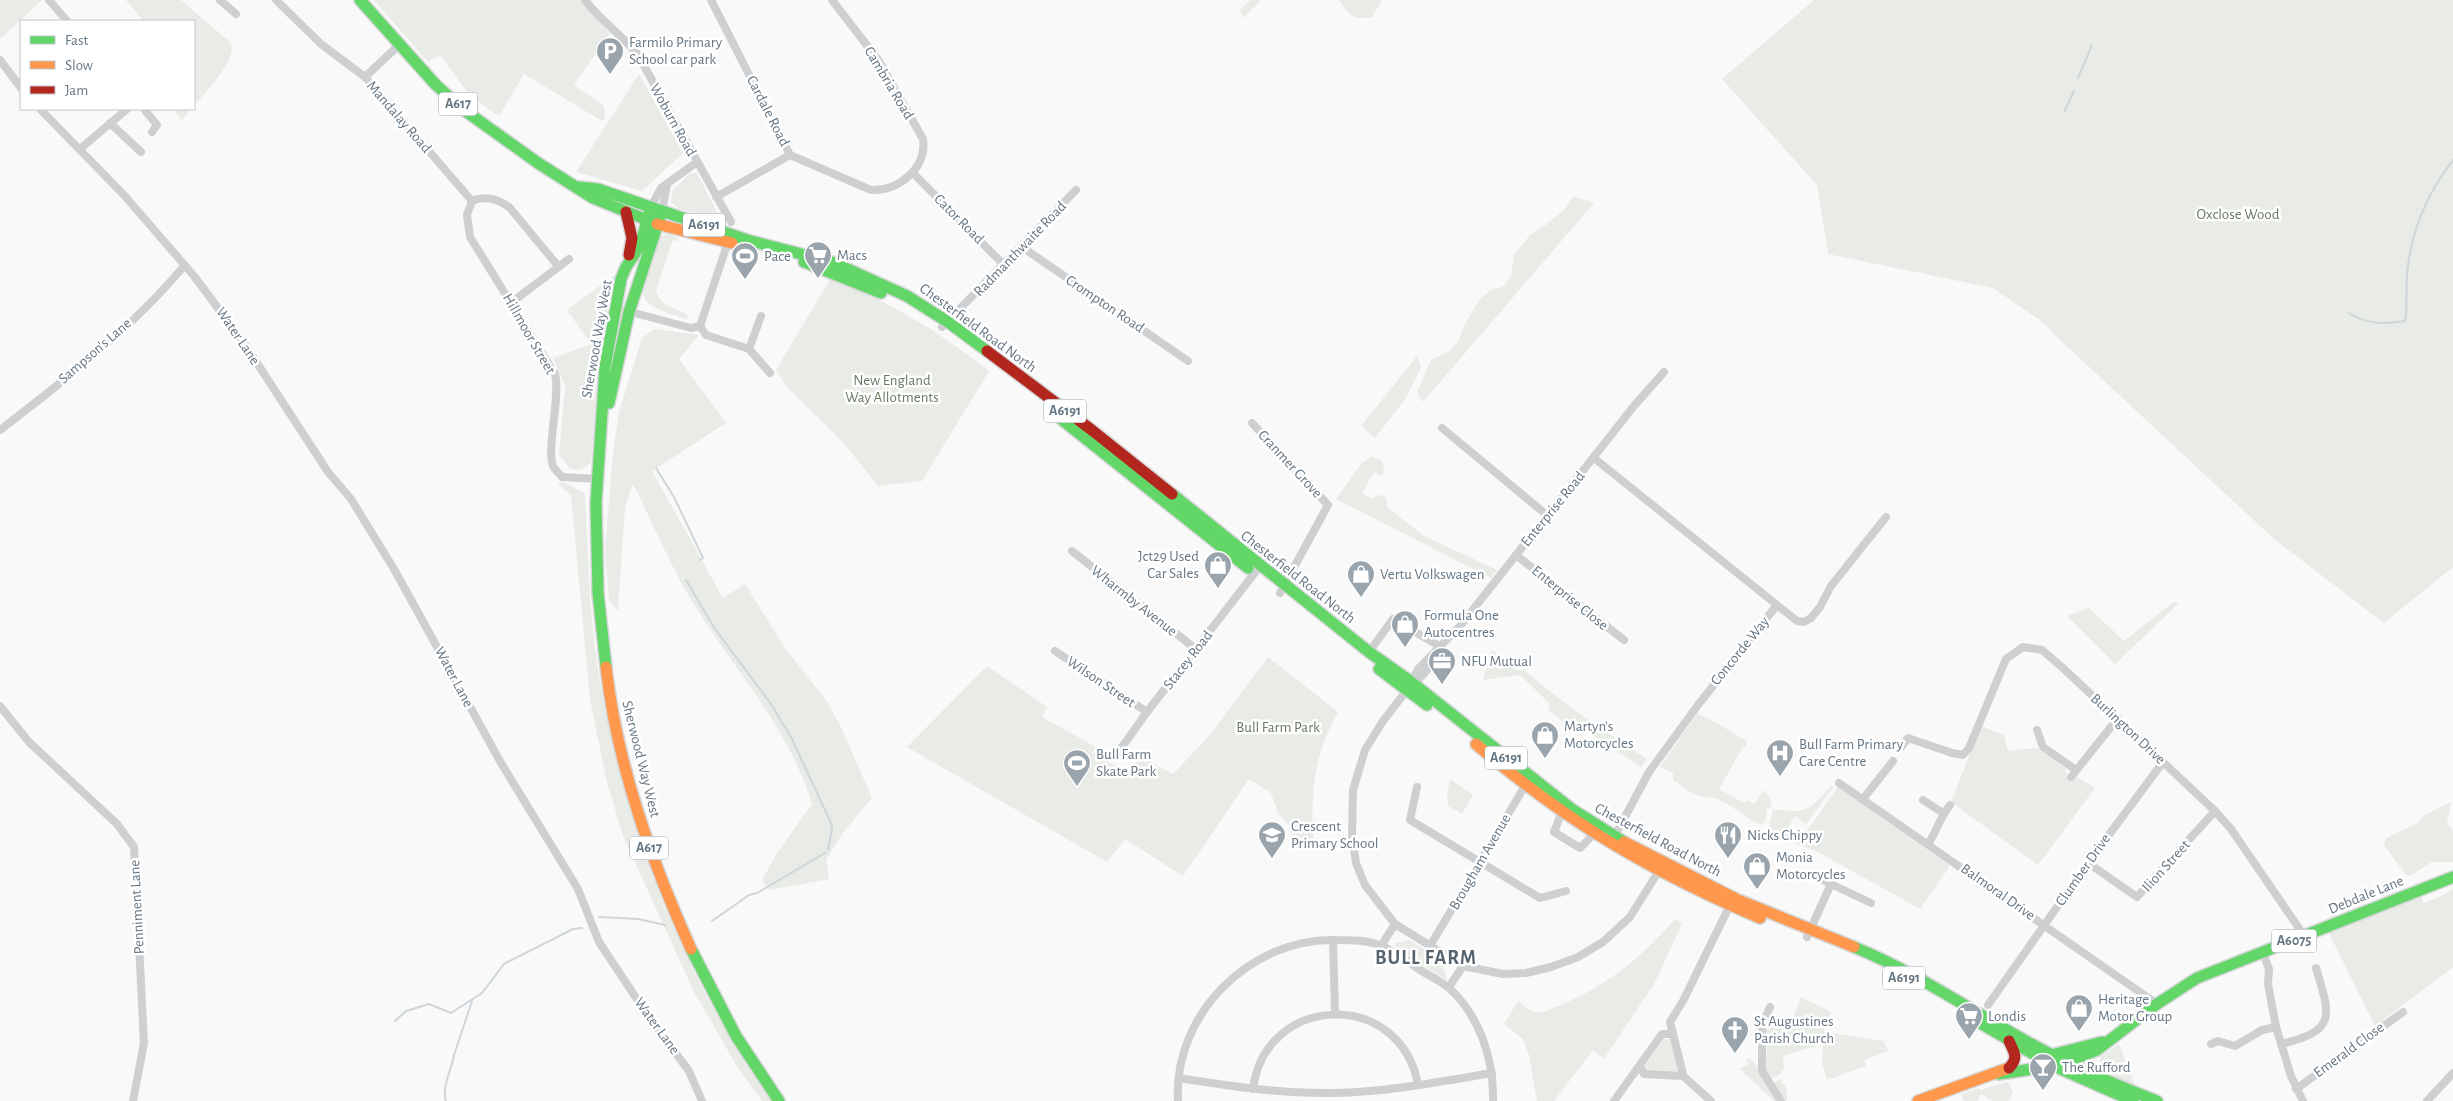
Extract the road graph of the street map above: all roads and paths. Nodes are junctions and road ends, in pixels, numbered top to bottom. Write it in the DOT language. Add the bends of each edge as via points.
graph roads {
  1 [pos="49,0"];
  2 [pos="220,0"];
  3 [pos="276,0"];
  4 [pos="360,0"];
  5 [pos="585,0"];
  6 [pos="711,0"];
  7 [pos="832,0"];
  8 [pos="236,14"];
  9 [pos="66,20"];
  10 [pos="400,44"];
  11 [pos="0,60"];
  12 [pos="365,77"];
  13 [pos="20,87"];
  14 [pos="41,110"];
  15 [pos="126,110"];
  16 [pos="145,110"];
  17 [pos="110,124"];
  18 [pos="152,132"];
  19 [pos="80,149"];
  20 [pos="141,152"];
  21 [pos="790,155"];
  22 [pos="697,162"];
  23 [pos="913,173"];
  24 [pos="576,186"];
  25 [pos="1076,190"];
  26 [pos="716,197"];
  27 [pos="472,202"];
  28 [pos="656,209"];
  29 [pos="626,212"];
  30 [pos="653,222"];
  31 [pos="731,222"];
  32 [pos="729,238"];
  33 [pos="1022,247"];
  34 [pos="569,259"];
  35 [pos="1004,265"];
  36 [pos="184,266"];
  37 [pos="558,266"];
  38 [pos="627,266"];
  39 [pos="512,302"];
  40 [pos="616,309"];
  41 [pos="629,312"];
  42 [pos="761,316"];
  43 [pos="945,325"];
  44 [pos="700,326"];
  45 [pos="749,349"];
  46 [pos="1188,361"];
  47 [pos="1664,372"];
  48 [pos="770,373"];
  49 [pos="603,421"];
  50 [pos="1252,423"];
  51 [pos="1442,428"];
  52 [pos="0,430"];
  53 [pos="1594,458"];
  54 [pos="598,479"];
  55 [pos="1548,516"];
  56 [pos="1886,518"];
  57 [pos="1072,551"];
  58 [pos="1516,555"];
  59 [pos="1258,570"];
  60 [pos="1282,589"];
  61 [pos="1777,605"];
  62 [pos="1624,640"];
  63 [pos="1441,647"];
  64 [pos="1197,650"];
  65 [pos="1055,651"];
  66 [pos="1369,652"];
  67 [pos="1411,685"];
  68 [pos="0,706"];
  69 [pos="1146,712"];
  70 [pos="2118,718"];
  71 [pos="2037,730"];
  72 [pos="1902,746"];
  73 [pos="1117,754"];
  74 [pos="1893,761"];
  75 [pos="2163,762"];
  76 [pos="1527,782"];
  77 [pos="1838,783"];
  78 [pos="1417,787"];
  79 [pos="1863,798"];
  80 [pos="1923,800"];
  81 [pos="1950,805"];
  82 [pos="2215,811"];
  83 [pos="1943,813"];
  84 [pos="1561,814"];
  85 [pos="1593,835"];
  86 [pos="1612,841"];
  87 [pos="1928,844"];
  88 [pos="1479,861"];
  89 [pos="2088,863"];
  90 [pos="1660,867"];
  91 [pos="1816,876"];
  92 [pos="2453,877"];
  93 [pos="1830,884"];
  94 [pos="1566,891"];
  95 [pos="1733,902"];
  96 [pos="1871,903"];
  97 [pos="1395,924"];
  98 [pos="2045,925"];
  99 [pos="1809,933"];
  100 [pos="2305,937"];
  101 [pos="1333,940"];
  102 [pos="1381,946"];
  103 [pos="1430,946"];
  104 [pos="2263,953"];
  105 [pos="1463,966"];
  106 [pos="2316,968"];
  107 [pos="1449,987"];
  108 [pos="2157,1004"];
  109 [pos="1988,1005"];
  110 [pos="1770,1007"];
  111 [pos="2403,1012"];
  112 [pos="1335,1013"];
  113 [pos="2276,1027"];
  114 [pos="1673,1034"];
  115 [pos="2009,1041"];
  116 [pos="2107,1041"];
  117 [pos="2211,1044"];
  118 [pos="2281,1044"];
  119 [pos="2097,1050"];
  120 [pos="2036,1058"];
  121 [pos="2052,1060"];
  122 [pos="2067,1061"];
  123 [pos="1640,1066"];
  124 [pos="2004,1071"];
  125 [pos="2453,1073"];
  126 [pos="1492,1074"];
  127 [pos="1682,1075"];
  128 [pos="2097,1076"];
  129 [pos="1178,1078"];
  130 [pos="1418,1085"];
  131 [pos="1253,1089"];
  132 [pos="2296,1089"];
  133 [pos="133,1101"];
  134 [pos="702,1101"];
  135 [pos="779,1101"];
  136 [pos="1178,1101"];
  137 [pos="1493,1101"];
  138 [pos="1614,1101"];
  139 [pos="1712,1101"];
  140 [pos="1781,1101"];
  141 [pos="1918,1101"];
  142 [pos="2133,1101"];
  143 [pos="2157,1101"];
  144 [pos="2303,1101"];
  145 [pos="2427,1101"];
  1 -- 9 [label="street"];
  2 -- 8 [label="street"];
  3 -- 12 [label="street, Mandalay Road" via="321,44"];
  4 -- 10 [label="main road, A617"];
  5 -- 22 [label="street, Woburn Road" via="638,55"];
  6 -- 21 [label="street, Cardale Road"];
  7 -- 23 [label="street, Cambria Road" via="879,61 922,139 924,146"];
  10 -- 12 [label="street"];
  10 -- 24 [label="main road, A617" via="464,110"];
  11 -- 13 [label="street"];
  12 -- 27 [label="street, Mandalay Road"];
  14 -- 19 [label="street, Water Lane"];
  15 -- 17 [label="street"];
  16 -- 18 [label="street" via="157,125"];
  17 -- 19 [label="street"];
  17 -- 20 [label="street"];
  19 -- 36 [label="street, Water Lane" via="124,194"];
  21 -- 23 [label="street, Cardale Road" via="871,190 883,189"];
  21 -- 26 [label="street"];
  22 -- 26 [label="street, Woburn Road"];
  22 -- 28 [label="street" via="661,188"];
  23 -- 35 [label="street, Cator Road"];
  24 -- 28 [label="main road, Chesterfield Road North / A617" via="598,189"];
  24 -- 29 [label="main road, Chesterfield Road North / A617" via="593,198"];
  25 -- 33 [label="street, Radmanthwaite Road"];
  26 -- 31 [label="street, Woburn Road"];
  27 -- 37 [label="street" via="478,198 501,200"];
  27 -- 39 [label="street, Hillmoor Street" via="467,220 470,237"];
  28 -- 30 [label="main road, Sherwood Way West / A617"];
  28 -- 32 [label="main road, Chesterfield Road North / A6191"];
  29 -- 30 [label="main road, Chesterfield Road North / A617"];
  29 -- 38 [label="main road, A617" via="632,238"];
  30 -- 32 [label="main road, Chesterfield Road North / A6191"];
  30 -- 38 [label="main road, Sherwood Way West / A617"];
  30 -- 41 [label="main road, Sherwood Way West / A617"];
  32 -- 43 [label="main road, Chesterfield Road North / A6191" via="832,262 907,296"];
  32 -- 44 [label="street"];
  33 -- 35 [label="street, Radmanthwaite Road"];
  33 -- 46 [label="street, Crompton Road"];
  34 -- 37 [label="street"];
  35 -- 43 [label="street, Radmanthwaite Road"];
  36 -- 52 [label="street, Sampson's Lane" via="99,349"];
  36 -- 134 [label="street, Water Lane" via="244,343 328,472 372,530 501,764 583,898 599,942 689,1071"];
  37 -- 39 [label="street"];
  38 -- 40 [label="main road, Sherwood Way West / A617"];
  39 -- 54 [label="street, Hillmoor Street" via="554,374 558,387 553,467 562,477"];
  40 -- 41 [label="street"];
  40 -- 49 [label="main road, Sherwood Way West / A617" via="600,408"];
  41 -- 44 [label="street" via="691,328"];
  41 -- 49 [label="main road, Sherwood Way West / A617"];
  42 -- 45 [label="street"];
  43 -- 59 [label="main road, Chesterfield Road North / A6191"];
  44 -- 45 [label="street" via="706,335"];
  45 -- 48 [label="street"];
  47 -- 53 [label="street, Enterprise Road"];
  49 -- 54 [label="main road, Sherwood Way West / A617"];
  50 -- 60 [label="street, Cranmer Grove" via="1328,505"];
  51 -- 55 [label="street"];
  53 -- 55 [label="street, Enterprise Road"];
  53 -- 61 [label="street, Concorde Way"];
  54 -- 135 [label="main road, Sherwood Way West / A617" via="596,516 600,614 610,700 628,778 651,854 694,960 732,1028"];
  55 -- 58 [label="street, Enterprise Road"];
  56 -- 61 [label="street" via="1831,586 1811,618 1797,621"];
  57 -- 64 [label="street, Wharmby Avenue"];
  58 -- 62 [label="street, Enterprise Close"];
  58 -- 63 [label="street, Enterprise Road"];
  59 -- 60 [label="main road, Chesterfield Road North / A6191"];
  59 -- 64 [label="street, Stacey Road"];
  60 -- 66 [label="main road, Chesterfield Road North / A6191"];
  60 -- 67 [label="main road, Chesterfield Road North / A6191"];
  61 -- 86 [label="street, Concorde Way" via="1649,772"];
  63 -- 66 [label="street" via="1393,619"];
  63 -- 67 [label="street, Enterprise Road" via="1426,660"];
  64 -- 69 [label="street, Stacey Road"];
  65 -- 69 [label="street, Wilson Street"];
  66 -- 67 [label="main road, Chesterfield Road North / A6191"];
  67 -- 76 [label="main road, Chesterfield Road North / A6191" via="1466,736"];
  67 -- 97 [label="street, Enterprise Road" via="1365,750 1353,790 1352,836 1356,863 1365,886"];
  68 -- 133 [label="street, Penniment Lane" via="29,742 117,824 134,847 144,1044"];
  69 -- 73 [label="street, Stacey Road"];
  70 -- 71 [label="street" via="2074,773 2043,747"];
  70 -- 72 [label="street, Burlington Drive" via="2042,650 2023,647 2006,659 1963,755 1908,738"];
  70 -- 75 [label="street, Burlington Drive"];
  74 -- 79 [label="street"];
  75 -- 82 [label="street, Burlington Drive"];
  75 -- 89 [label="street, Clumber Drive"];
  76 -- 84 [label="main road, Chesterfield Road North / A6191"];
  76 -- 86 [label="main road, Chesterfield Road North / A6191" via="1586,819"];
  76 -- 88 [label="street, Brougham Avenue"];
  77 -- 79 [label="street, Balmoral Drive"];
  78 -- 88 [label="street" via="1410,820"];
  79 -- 87 [label="street, Balmoral Drive"];
  80 -- 83 [label="street"];
  81 -- 83 [label="street"];
  82 -- 89 [label="street, Ilion Street" via="2137,897"];
  82 -- 100 [label="street, Burlington Drive" via="2231,829"];
  83 -- 87 [label="street"];
  84 -- 85 [label="main road, Chesterfield Road North / A6191"];
  84 -- 85 [label="street" via="1554,832 1580,848"];
  85 -- 86 [label="main road, Chesterfield Road North / A6191"];
  86 -- 90 [label="main road, Chesterfield Road North / A6191"];
  87 -- 98 [label="street, Balmoral Drive"];
  88 -- 94 [label="street" via="1540,898"];
  88 -- 103 [label="street, Brougham Avenue"];
  89 -- 98 [label="street, Clumber Drive"];
  90 -- 95 [label="main road, Chesterfield Road North / A6191"];
  90 -- 105 [label="street, Enterprise Road" via="1630,917 1603,942 1578,957 1552,968 1526,973 1503,974"];
  91 -- 93 [label="street"];
  92 -- 100 [label="main road, Debdale Lane / A6075"];
  93 -- 96 [label="street"];
  93 -- 99 [label="street"];
  95 -- 99 [label="main road, Chesterfield Road North / A6191"];
  95 -- 114 [label="street" via="1670,1022"];
  97 -- 102 [label="street"];
  97 -- 103 [label="street, Enterprise Road"];
  98 -- 108 [label="street, Balmoral Drive"];
  98 -- 109 [label="street, Clumber Drive"];
  99 -- 115 [label="main road, Chesterfield Road North / A6191" via="1932,992"];
  99 -- 121 [label="main road, Chesterfield Road North / A6191" via="1888,961 1936,986"];
  100 -- 104 [label="main road, Debdale Lane / A6075"];
  101 -- 102 [label="street"];
  101 -- 112 [label="street"];
  101 -- 129 [label="street" via="1312,941 1281,949 1230,979 1202,1012 1190,1034"];
  102 -- 107 [label="street"];
  103 -- 105 [label="street, Enterprise Road"];
  104 -- 108 [label="main road, Debdale Lane / A6075" via="2197,978"];
  104 -- 113 [label="street" via="2269,969 2268,984"];
  105 -- 107 [label="street"];
  106 -- 118 [label="street" via="2318,986 2327,1009 2322,1027 2311,1035"];
  107 -- 126 [label="street" via="1470,1013 1483,1039"];
  108 -- 116 [label="main road, Debdale Lane / A6075"];
  110 -- 140 [label="street" via="1762,1025 1762,1071"];
  111 -- 132 [label="street, Emerald Close"];
  112 -- 130 [label="street" via="1360,1017 1389,1032 1411,1062"];
  112 -- 131 [label="street" via="1294,1025 1272,1043 1258,1066"];
  113 -- 117 [label="street" via="2262,1030 2236,1046 2218,1040"];
  113 -- 118 [label="street"];
  114 -- 123 [label="street" via="1662,1034"];
  114 -- 127 [label="street"];
  115 -- 120 [label="main road, Chesterfield Road North / A6191"];
  115 -- 124 [label="main road" via="2016,1056 2015,1062"];
  116 -- 119 [label="main road, Debdale Lane / A6075"];
  116 -- 121 [label="main road, Debdale Lane / A6075"];
  118 -- 132 [label="street"];
  119 -- 122 [label="main road, Debdale Lane / A6075"];
  119 -- 128 [label="main road" via="2092,1061"];
  120 -- 121 [label="main road, A6075"];
  120 -- 124 [label="main road, A6075"];
  121 -- 122 [label="main road, A6191"];
  121 -- 124 [label="main road, A6075"];
  121 -- 142 [label="main road, A6191"];
  122 -- 128 [label="main road, A6191"];
  123 -- 127 [label="street" via="1644,1074"];
  123 -- 138 [label="street"];
  124 -- 141 [label="main road, A6075"];
  125 -- 145 [label="street"];
  126 -- 130 [label="street"];
  126 -- 137 [label="street"];
  127 -- 139 [label="street"];
  128 -- 143 [label="main road, A6191"];
  129 -- 131 [label="street"];
  129 -- 136 [label="street"];
  130 -- 131 [label="street" via="1335,1093"];
  132 -- 144 [label="street"];
}
